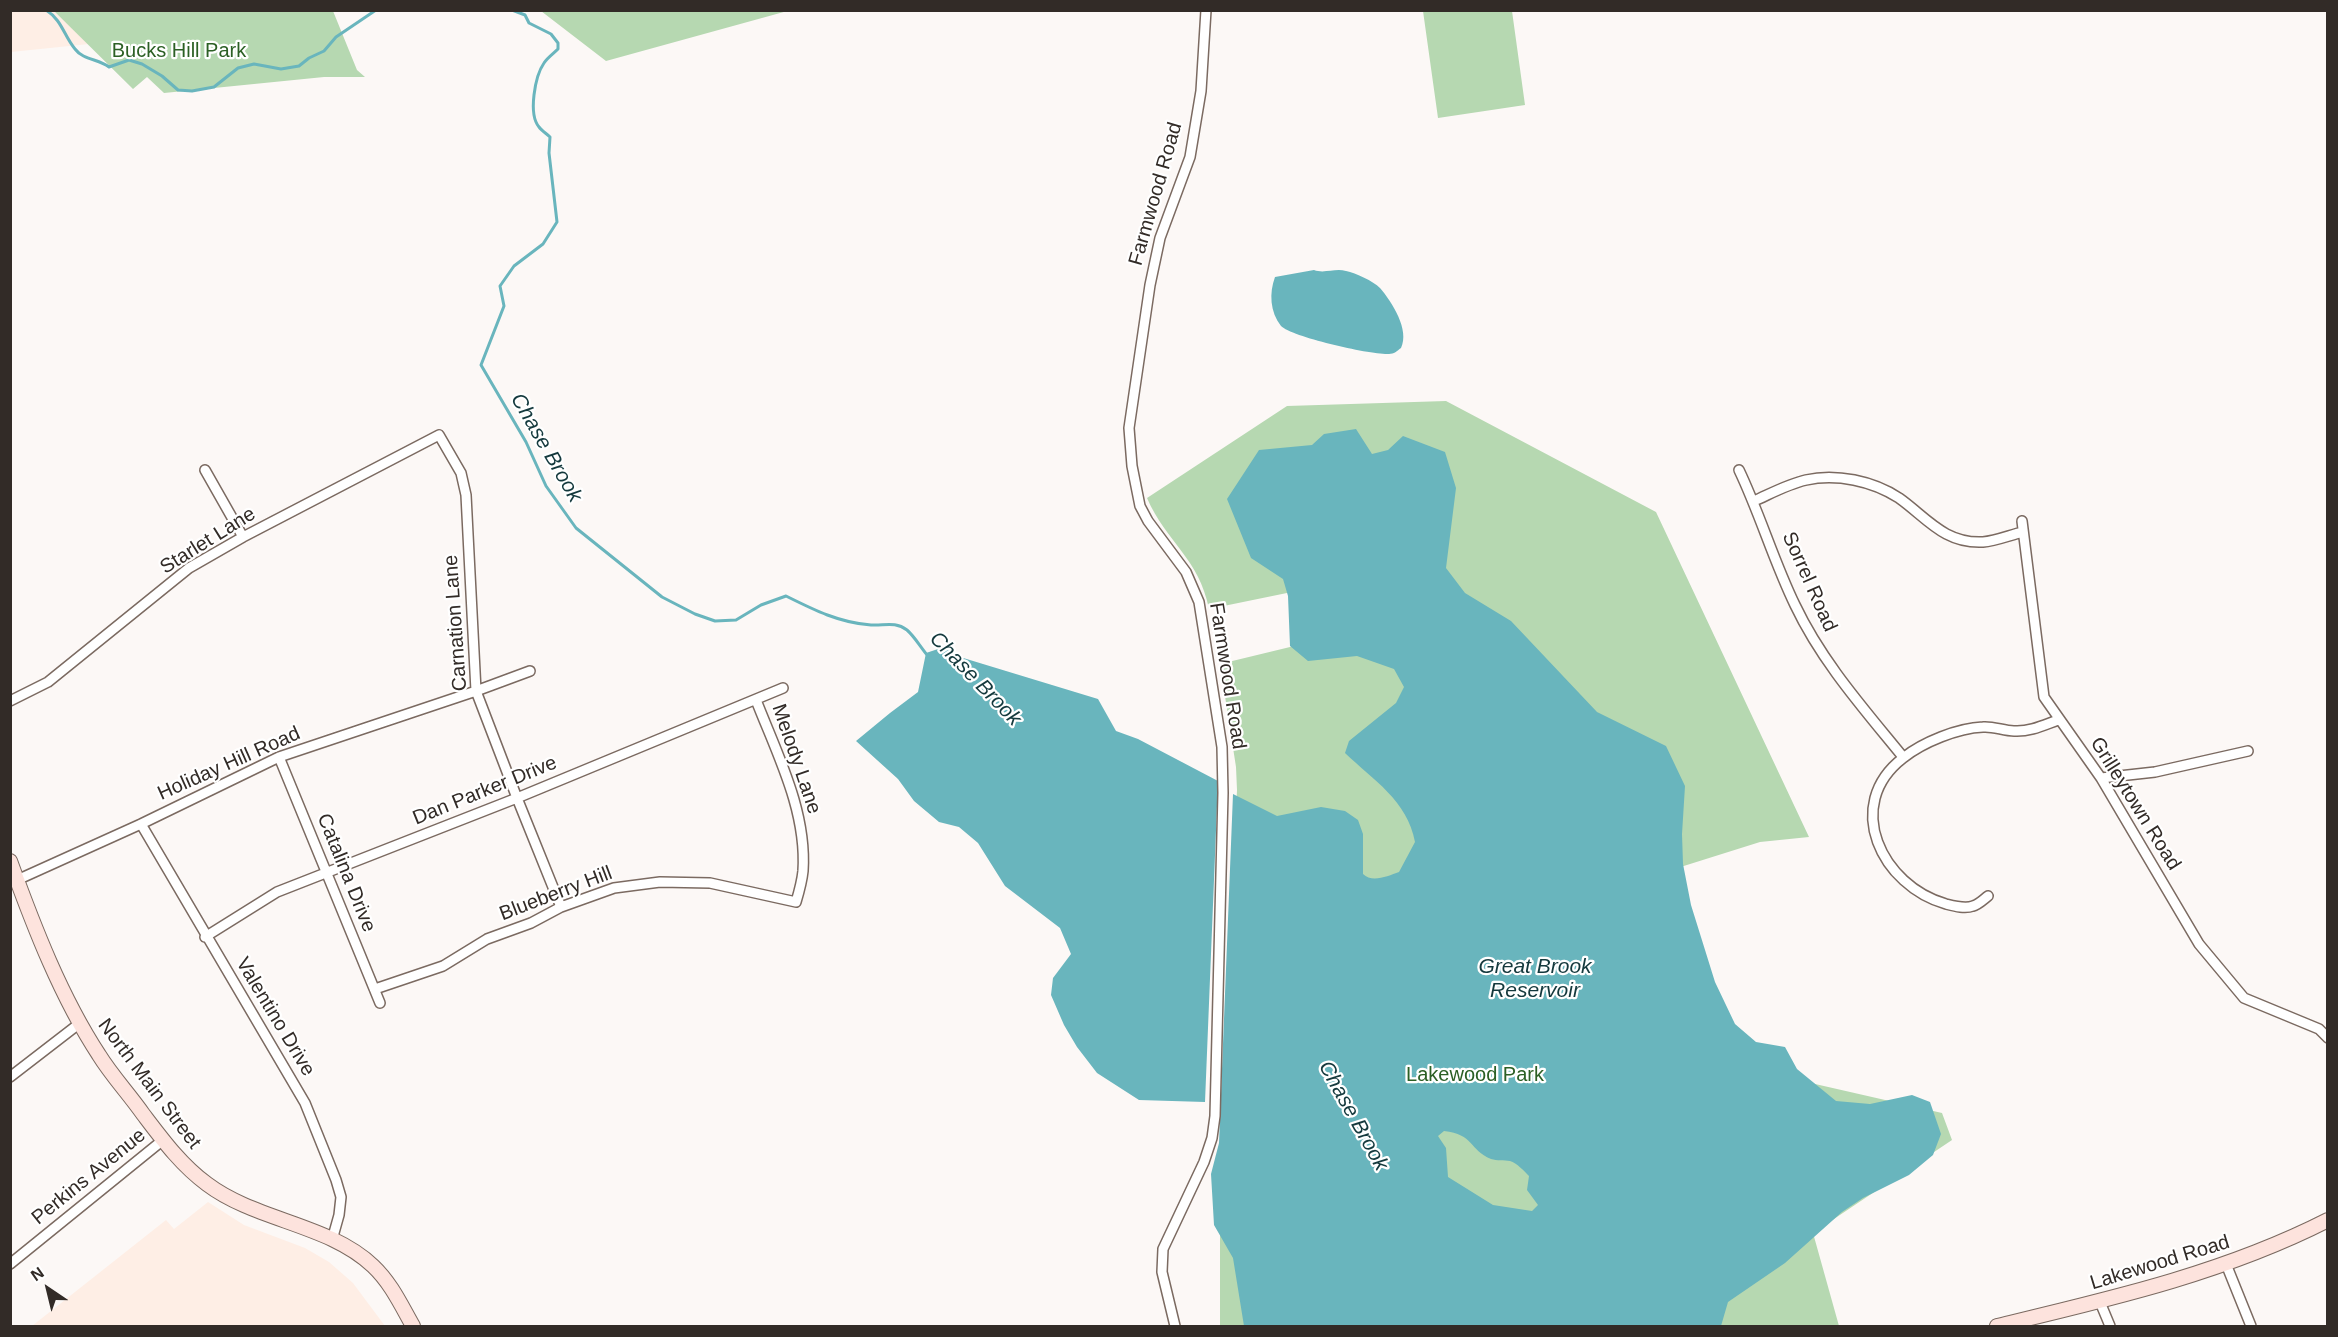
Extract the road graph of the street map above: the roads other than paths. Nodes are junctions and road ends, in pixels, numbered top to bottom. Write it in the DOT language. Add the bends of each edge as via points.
graph roads {
  1 [pos="1206,10"];
  2 [pos="439,435"];
  3 [pos="206,470"];
  4 [pos="1739,470"];
  5 [pos="1754,501"];
  6 [pos="2022,521"];
  7 [pos="2023,532"];
  8 [pos="243,537"];
  9 [pos="530,671"];
  10 [pos="783,688"];
  11 [pos="476,692"];
  12 [pos="756,700"];
  13 [pos="10,701"];
  14 [pos="2058,720"];
  15 [pos="2248,750"];
  16 [pos="279,757"];
  17 [pos="1903,757"];
  18 [pos="2101,778"];
  19 [pos="517,798"];
  20 [pos="141,824"];
  21 [pos="10,861"];
  22 [pos="326,873"];
  23 [pos="17,880"];
  24 [pos="1988,896"];
  25 [pos="796,903"];
  26 [pos="561,907"];
  27 [pos="205,937"];
  28 [pos="375,989"];
  29 [pos="380,1003"];
  30 [pos="80,1023"];
  31 [pos="2328,1038"];
  32 [pos="10,1077"];
  33 [pos="163,1140"];
  34 [pos="2328,1220"];
  35 [pos="332,1240"];
  36 [pos="10,1264"];
  37 [pos="2226,1264"];
  38 [pos="2100,1302"];
  39 [pos="413,1326"];
  40 [pos="1174,1326"];
  41 [pos="1997,1326"];
  42 [pos="2110,1326"];
  43 [pos="2251,1326"];
  1 -- 40 [label="street, Farmwood Road" via="1201,91 1190,157 1160,238 1129,428 1140,506 1186,572 1199,602 1222,747 1215,1116 1204,1162 1163,1249 1162,1272"];
  2 -- 8 [label="street, Starlet Lane"];
  2 -- 11 [label="street, Carnation Lane" via="461,472 466,495"];
  3 -- 8 [label="street"];
  4 -- 5 [label="street, Sorrel Road"];
  5 -- 7 [label="street" via="1806,480 1833,478 1859,481 1898,498 1939,531 1958,538 1982,542"];
  5 -- 17 [label="street, Sorrel Road" via="1795,605 1828,665"];
  6 -- 7 [label="street, Grilleytown Road"];
  7 -- 14 [label="street, Grilleytown Road" via="2044,697"];
  8 -- 13 [label="street, Starlet Lane" via="189,568 48,682"];
  9 -- 11 [label="street, Holiday Hill Road"];
  10 -- 12 [label="street, Dan Parker Drive"];
  11 -- 16 [label="street, Holiday Hill Road"];
  11 -- 19 [label="street, Carnation Lane"];
  12 -- 19 [label="street, Dan Parker Drive"];
  12 -- 25 [label="street, Melody Lane" via="801,827 803,872"];
  14 -- 17 [label="street" via="2031,730 1959,729"];
  14 -- 18 [label="street, Grilleytown Road"];
  15 -- 18 [label="street" via="2155,772"];
  16 -- 20 [label="street, Holiday Hill Road"];
  16 -- 22 [label="street, Catalina Drive"];
  17 -- 24 [label="street" via="1876,793 1872,818 1877,844 1890,867 1930,899 1973,906"];
  18 -- 31 [label="street, Grilleytown Road" via="2199,944 2244,998 2319,1029"];
  19 -- 22 [label="street, Dan Parker Drive"];
  19 -- 26 [label="street, Carnation Lane"];
  20 -- 23 [label="street, Holiday Hill Road"];
  20 -- 27 [label="street, Valentino Drive"];
  21 -- 23 [label="main road, North Main Street"];
  22 -- 27 [label="street, Dan Parker Drive" via="277,892"];
  22 -- 28 [label="street, Catalina Drive"];
  23 -- 30 [label="main road, North Main Street"];
  25 -- 26 [label="street, Blueberry Hill" via="710,883 660,882 614,888"];
  26 -- 28 [label="street, Blueberry Hill" via="487,939 443,966"];
  27 -- 35 [label="street, Valentino Drive" via="305,1103 341,1197"];
  28 -- 29 [label="street, Catalina Drive"];
  30 -- 32 [label="street"];
  30 -- 33 [label="main road, North Main Street"];
  33 -- 35 [label="main road, North Main Street" via="207,1185 234,1201"];
  33 -- 36 [label="street, Perkins Avenue"];
  34 -- 37 [label="main road, Lakewood Road"];
  35 -- 39 [label="main road, North Main Street" via="373,1265 390,1285"];
  37 -- 38 [label="main road, Lakewood Road"];
  37 -- 43 [label="street"];
  38 -- 41 [label="main road, Lakewood Road"];
  38 -- 42 [label="street"];
}
